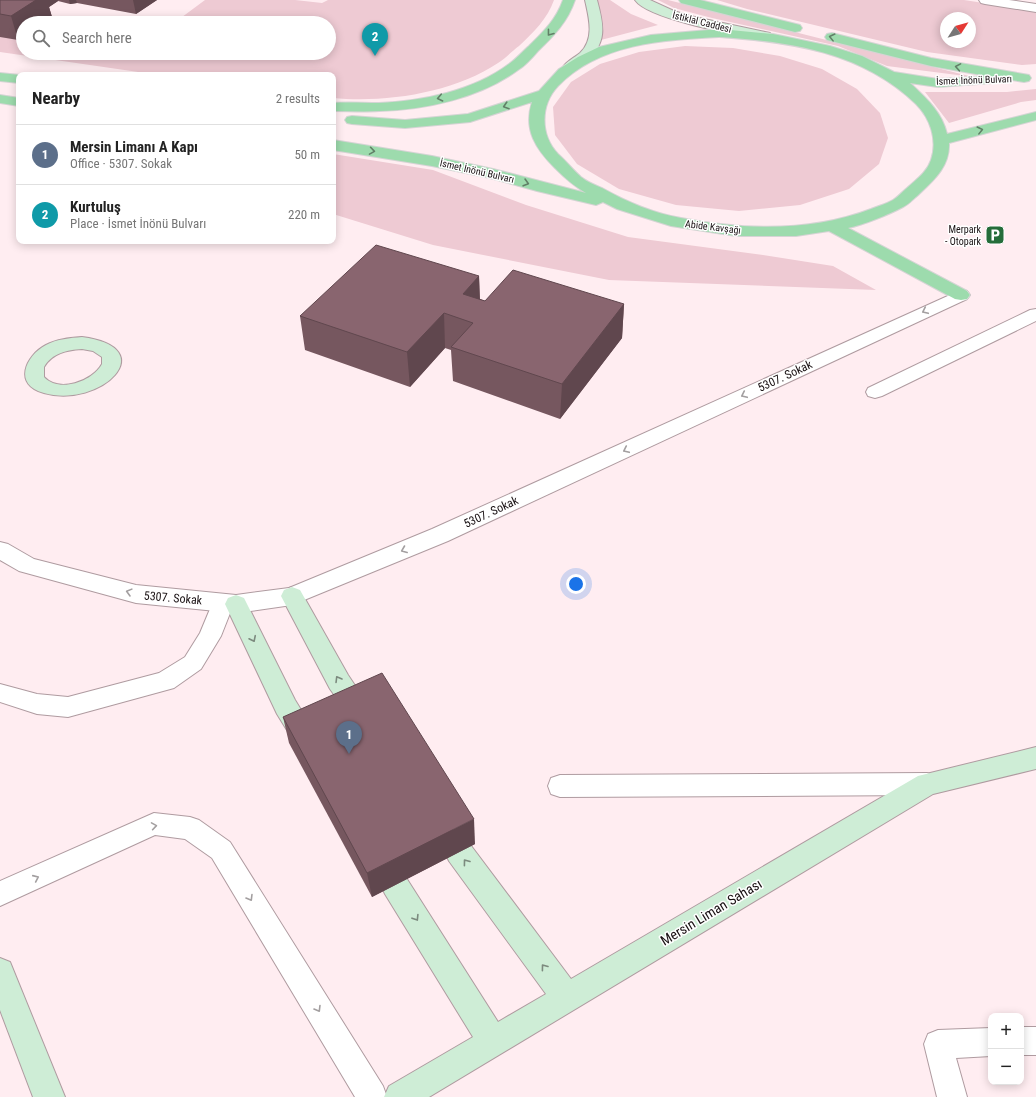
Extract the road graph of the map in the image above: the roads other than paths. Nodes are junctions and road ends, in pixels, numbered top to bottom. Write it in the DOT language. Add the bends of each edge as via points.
graph roads {
  1 [pos="569,0"];
  2 [pos="591,0"];
  3 [pos="641,0"];
  4 [pos="685,0"];
  5 [pos="986,0"];
  6 [pos="1036,8"];
  7 [pos="765,36"];
  8 [pos="570,67"];
  9 [pos="889,75"];
  10 [pos="0,77"];
  11 [pos="1030,78"];
  12 [pos="16,79"];
  13 [pos="543,94"];
  14 [pos="0,100"];
  15 [pos="16,102"];
  16 [pos="336,107"];
  17 [pos="1036,116"];
  18 [pos="336,117"];
  19 [pos="942,140"];
  20 [pos="336,145"];
  21 [pos="620,205"];
  22 [pos="833,226"];
  23 [pos="961,295"];
  24 [pos="1036,314"];
  25 [pos="874,392"];
  26 [pos="0,550"];
  27 [pos="292,596"];
  28 [pos="230,603"];
  29 [pos="0,693"];
  30 [pos="360,711"];
  31 [pos="304,736"];
  32 [pos="1036,758"];
  33 [pos="926,784"];
  34 [pos="560,786"];
  35 [pos="459,852"];
  36 [pos="395,885"];
  37 [pos="0,894"];
  38 [pos="0,972"];
  39 [pos="567,998"];
  40 [pos="1024,1041"];
  41 [pos="1036,1041"];
  42 [pos="493,1042"];
  43 [pos="988,1042"];
  44 [pos="49,1097"];
  45 [pos="372,1097"];
  46 [pos="400,1097"];
  47 [pos="952,1097"];
  1 -- 16 [label="main road, one-way" via="566,10 547,37 513,67 481,85 449,96 416,103"];
  2 -- 8 [label="street" via="597,21 596,39 590,51"];
  3 -- 7 [label="street, İstiklal Caddesi" via="670,14"];
  11 -- 4 [label="main road, one-way" via="931,62"];
  5 -- 6 [label="street"];
  7 -- 8 [label="main road, Abide Kavşağı" via="676,34 636,41 599,52"];
  7 -- 9 [label="main road, Abide Kavşağı" via="811,44 853,58"];
  8 -- 13 [label="main road, Abide Kavşağı" via="554,80"];
  9 -- 11 [label="main road, İsmet İnönü Bulvarı" via="938,83"];
  9 -- 19 [label="main road, Abide Kavşağı" via="916,95 934,116"];
  10 -- 12 [label="main road"];
  13 -- 18 [label="main road, one-way" via="470,118 405,124"];
  13 -- 21 [label="main road, Abide Kavşağı" via="536,116 538,132 555,164 582,186"];
  14 -- 15 [label="main road"];
  19 -- 17 [label="main road, one-way"];
  19 -- 22 [label="main road, Abide Kavşağı" via="939,164 923,186 895,206"];
  20 -- 21 [label="main road, İsmet İnönü Bulvarı, one-way" via="432,161"];
  21 -- 22 [label="main road, Abide Kavşağı" via="669,221 724,230 780,232"];
  22 -- 23 [label="main road"];
  23 -- 27 [label="street, 5307. Sokak, one-way" via="440,535"];
  24 -- 25 [label="lane"];
  28 -- 26 [label="street, 5307. Sokak, one-way" via="136,594 27,565"];
  27 -- 28 [label="street, 5307. Sokak"];
  30 -- 27 [label="street, one-way" via="339,682"];
  28 -- 29 [label="lane" via="193,663 166,681 68,706 37,704"];
  28 -- 31 [label="street, one-way"];
  32 -- 33 [label="street, Mersin Liman Sahası"];
  33 -- 34 [label="lane"];
  33 -- 39 [label="street, Mersin Liman Sahası"];
  39 -- 35 [label="street, one-way"];
  36 -- 42 [label="street, one-way"];
  37 -- 45 [label="lane, one-way" via="154,824 190,828 220,850"];
  38 -- 44 [label="street"];
  39 -- 42 [label="street, Mersin Liman Sahası"];
  40 -- 41 [label="lane"];
  42 -- 46 [label="street, Mersin Liman Sahası"];
  43 -- 47 [label="lane" via="938,1044"];
}
